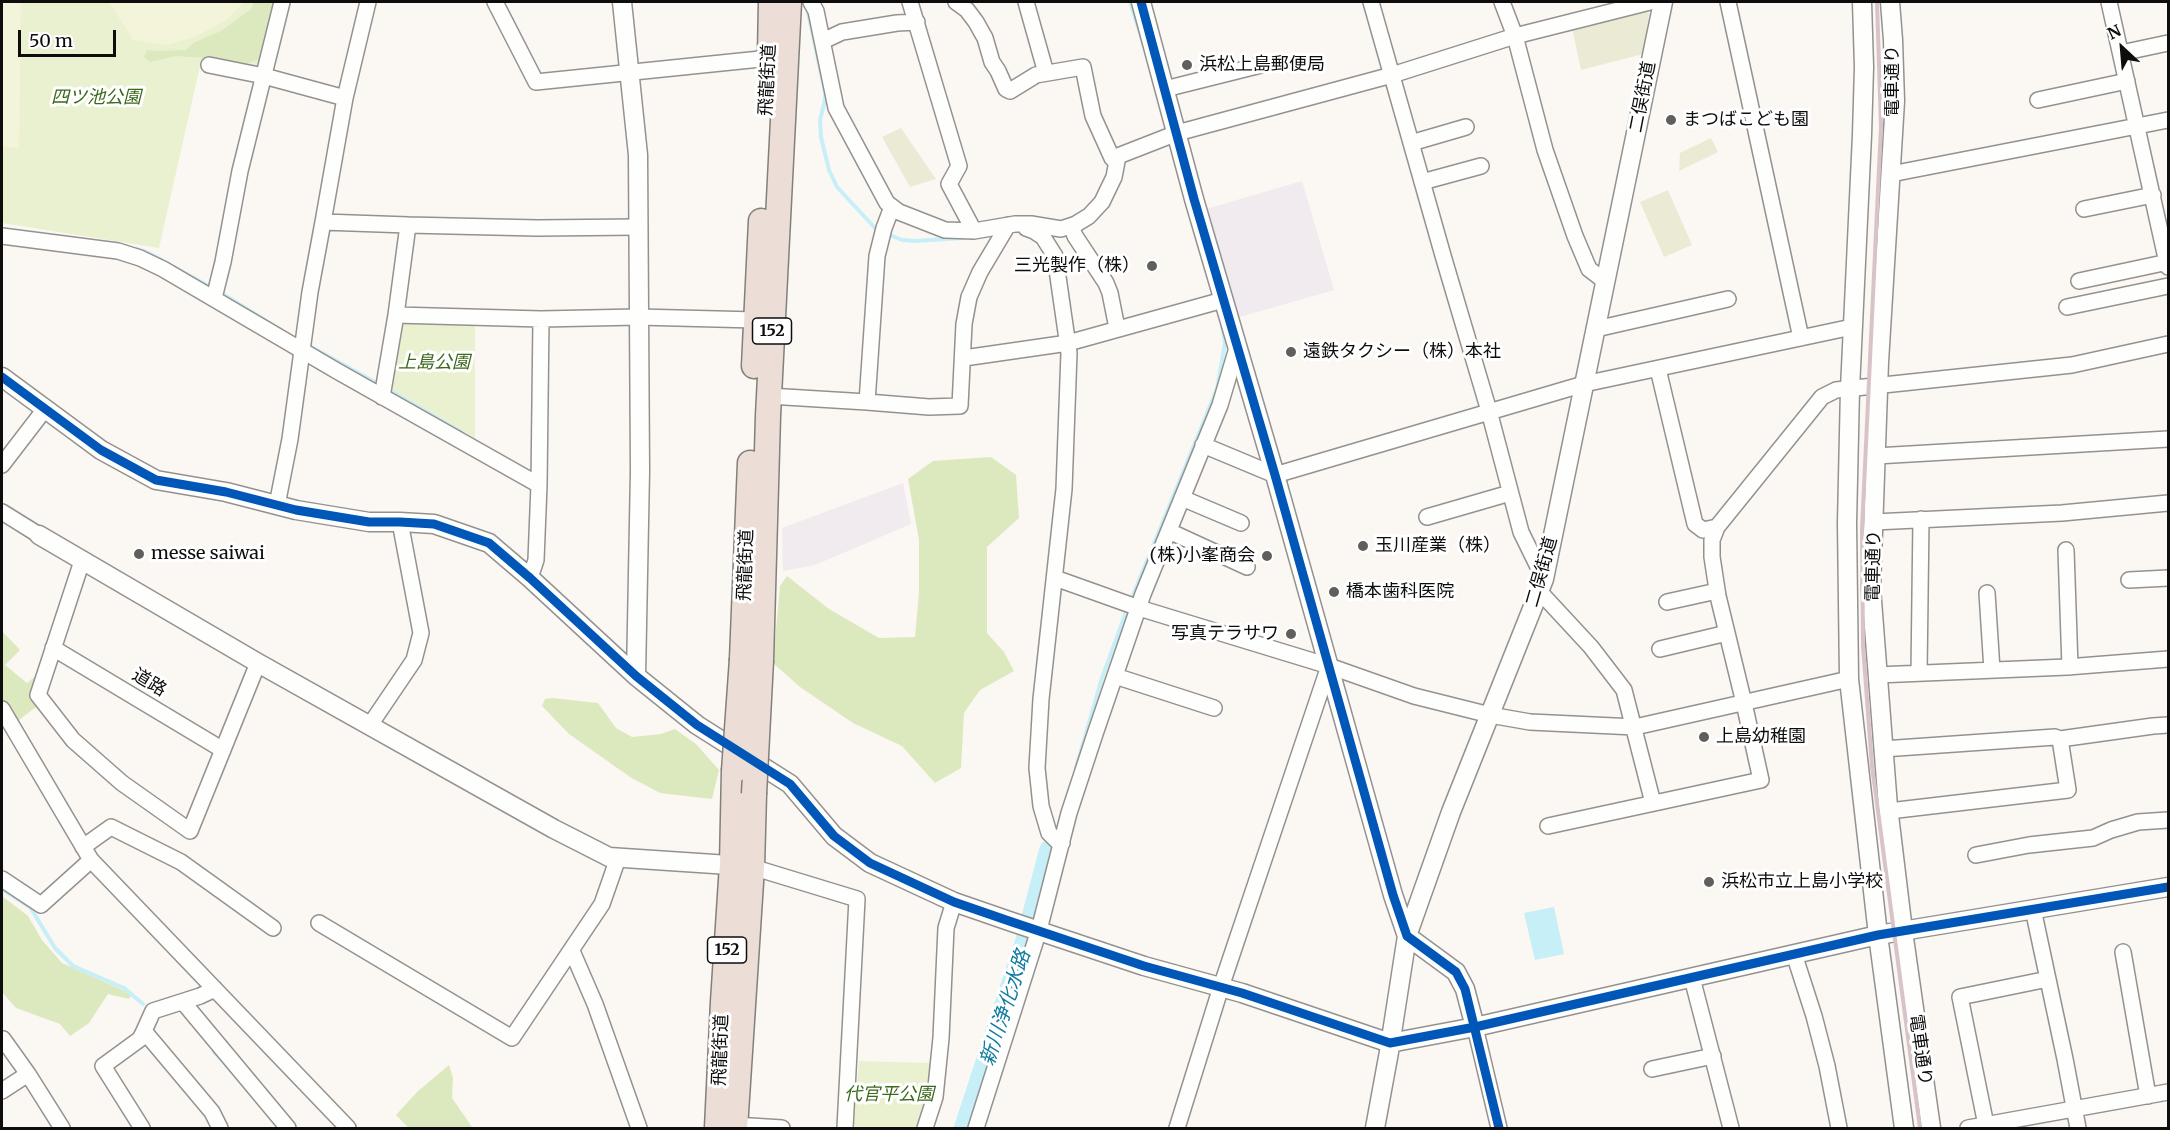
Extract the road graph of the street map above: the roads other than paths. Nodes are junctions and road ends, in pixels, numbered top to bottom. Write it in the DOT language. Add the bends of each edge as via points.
graph roads {
  1 [pos="282,2"];
  2 [pos="368,2"];
  3 [pos="495,2"];
  4 [pos="622,2"];
  5 [pos="771,2"];
  6 [pos="789,2"];
  7 [pos="811,2"];
  8 [pos="910,2"];
  9 [pos="956,2"];
  10 [pos="1026,2"];
  11 [pos="1141,2"];
  12 [pos="1371,2"];
  13 [pos="1502,2"];
  14 [pos="1650,2"];
  15 [pos="1663,2"];
  16 [pos="1728,2"];
  17 [pos="1862,2"];
  18 [pos="1890,2"];
  19 [pos="2109,2"];
  20 [pos="917,22"];
  21 [pos="1515,36"];
  22 [pos="823,41"];
  23 [pos="2169,43"];
  24 [pos="2121,53"];
  25 [pos="770,58"];
  26 [pos="1265,64"];
  27 [pos="209,65"];
  28 [pos="631,73"];
  29 [pos="1046,73"];
  30 [pos="1392,75"];
  31 [pos="264,76"];
  32 [pos="2127,81"];
  33 [pos="1165,89"];
  34 [pos="345,98"];
  35 [pos="2038,100"];
  36 [pos="2169,120"];
  37 [pos="2138,126"];
  38 [pos="1466,127"];
  39 [pos="1171,134"];
  40 [pos="1411,143"];
  41 [pos="1116,162"];
  42 [pos="1481,166"];
  43 [pos="1891,174"];
  44 [pos="1422,182"];
  45 [pos="2153,195"];
  46 [pos="892,207"];
  47 [pos="2084,209"];
  48 [pos="323,222"];
  49 [pos="408,225"];
  50 [pos="1012,225"];
  51 [pos="1071,226"];
  52 [pos="638,227"];
  53 [pos="974,231"];
  54 [pos="2,236"];
  55 [pos="2168,264"];
  56 [pos="2079,280"];
  57 [pos="1606,282"];
  58 [pos="2169,286"];
  59 [pos="215,292"];
  60 [pos="1728,299"];
  61 [pos="1218,301"];
  62 [pos="2067,308"];
  63 [pos="396,315"];
  64 [pos="638,317"];
  65 [pos="541,319"];
  66 [pos="756,320"];
  67 [pos="1852,327"];
  68 [pos="1117,328"];
  69 [pos="1596,329"];
  70 [pos="1801,338"];
  71 [pos="1068,342"];
  72 [pos="302,344"];
  73 [pos="2169,344"];
  74 [pos="1237,348"];
  75 [pos="964,358"];
  76 [pos="1658,369"];
  77 [pos="2,377"];
  78 [pos="1584,384"];
  79 [pos="1878,387"];
  80 [pos="383,389"];
  81 [pos="1850,389"];
  82 [pos="769,396"];
  83 [pos="867,402"];
  84 [pos="45,409"];
  85 [pos="1489,411"];
  86 [pos="2169,439"];
  87 [pos="1203,445"];
  88 [pos="1876,456"];
  89 [pos="2,465"];
  90 [pos="1275,475"];
  91 [pos="539,485"];
  92 [pos="1510,494"];
  93 [pos="1182,498"];
  94 [pos="2169,503"];
  95 [pos="277,505"];
  96 [pos="2,512"];
  97 [pos="1427,517"];
  98 [pos="1921,519"];
  99 [pos="400,522"];
  100 [pos="1874,522"];
  101 [pos="1241,523"];
  102 [pos="1717,527"];
  103 [pos="1169,531"];
  104 [pos="39,535"];
  105 [pos="2066,550"];
  106 [pos="81,561"];
  107 [pos="1247,567"];
  108 [pos="530,578"];
  109 [pos="1055,578"];
  110 [pos="2169,578"];
  111 [pos="2129,580"];
  112 [pos="1542,586"];
  113 [pos="1718,591"];
  114 [pos="1987,593"];
  115 [pos="1667,602"];
  116 [pos="1133,606"];
  117 [pos="1727,633"];
  118 [pos="53,648"];
  119 [pos="1660,649"];
  120 [pos="2169,659"];
  121 [pos="752,660"];
  122 [pos="258,663"];
  123 [pos="1329,666"];
  124 [pos="2070,667"];
  125 [pos="1992,670"];
  126 [pos="1919,673"];
  127 [pos="1877,675"];
  128 [pos="636,676"];
  129 [pos="1115,676"];
  130 [pos="1849,679"];
  131 [pos="1744,703"];
  132 [pos="1214,708"];
  133 [pos="2,709"];
  134 [pos="1490,715"];
  135 [pos="370,725"];
  136 [pos="2169,725"];
  137 [pos="1635,727"];
  138 [pos="2060,740"];
  139 [pos="1883,749"];
  140 [pos="223,750"];
  141 [pos="1653,803"];
  142 [pos="1889,811"];
  143 [pos="2169,820"];
  144 [pos="1548,826"];
  145 [pos="1056,839"];
  146 [pos="87,854"];
  147 [pos="1976,855"];
  148 [pos="618,858"];
  149 [pos="742,866"];
  150 [pos="2,879"];
  151 [pos="2169,887"];
  152 [pos="954,902"];
  153 [pos="2033,909"];
  154 [pos="319,923"];
  155 [pos="273,928"];
  156 [pos="1032,928"];
  157 [pos="1903,931"];
  158 [pos="1878,935"];
  159 [pos="1407,936"];
  160 [pos="572,951"];
  161 [pos="2123,952"];
  162 [pos="1794,954"];
  163 [pos="1692,978"];
  164 [pos="2048,979"];
  165 [pos="1221,987"];
  166 [pos="215,989"];
  167 [pos="183,1002"];
  168 [pos="1476,1027"];
  169 [pos="144,1031"];
  170 [pos="3,1039"];
  171 [pos="1390,1043"];
  172 [pos="1713,1056"];
  173 [pos="1652,1069"];
  174 [pos="28,1074"];
  175 [pos="2,1091"];
  176 [pos="2169,1092"];
  177 [pos="2148,1096"];
  178 [pos="2073,1110"];
  179 [pos="1986,1125"];
  180 [pos="729,1127"];
  181 [pos="62,1128"];
  182 [pos="142,1128"];
  183 [pos="220,1128"];
  184 [pos="288,1128"];
  185 [pos="348,1128"];
  186 [pos="639,1128"];
  187 [pos="782,1128"];
  188 [pos="845,1128"];
  189 [pos="925,1128"];
  190 [pos="976,1128"];
  191 [pos="1177,1128"];
  192 [pos="1375,1128"];
  193 [pos="1498,1128"];
  194 [pos="1731,1128"];
  195 [pos="1839,1128"];
  196 [pos="1904,1128"];
  197 [pos="1931,1128"];
  198 [pos="1968,1128"];
  199 [pos="2078,1128"];
  1 -- 31 [label="street"];
  2 -- 34 [label="street"];
  3 -- 28 [label="street" via="536,82"];
  4 -- 28 [label="street"];
  5 -- 25 [label="highway, 飛龍街道 / 152"];
  6 -- 82 [label="highway, 飛龍街道 / 152"];
  7 -- 22 [label="street"];
  8 -- 20 [label="street"];
  9 -- 29 [label="street" via="976,22 1006,89 1010,91 1030,77"];
  10 -- 29 [label="street"];
  11 -- 33 [label="street"];
  12 -- 30 [label="street"];
  13 -- 21 [label="street"];
  14 -- 21 [label="street"];
  15 -- 57 [label="street, 二俣街道"];
  16 -- 70 [label="street"];
  17 -- 67 [label="street, 電車通り" via="1864,66"];
  18 -- 43 [label="street, 電車通り" via="1894,101"];
  19 -- 24 [label="street"];
  20 -- 22 [label="street" via="842,32"];
  20 -- 53 [label="street" via="959,166 949,184"];
  21 -- 30 [label="street"];
  21 -- 57 [label="street" via="1545,150 1571,225 1590,269"];
  22 -- 46 [label="street" via="836,108 886,203"];
  23 -- 24 [label="street"];
  24 -- 32 [label="street"];
  25 -- 28 [label="street"];
  25 -- 66 [label="highway, 飛龍街道 / 152"];
  26 -- 33 [label="street"];
  27 -- 31 [label="street"];
  28 -- 52 [label="street" via="638,155"];
  29 -- 41 [label="street" via="1083,67 1093,116"];
  30 -- 39 [label="street"];
  30 -- 40 [label="street"];
  31 -- 34 [label="street"];
  31 -- 59 [label="street"];
  32 -- 35 [label="street"];
  32 -- 37 [label="street"];
  33 -- 39 [label="street"];
  34 -- 48 [label="street"];
  36 -- 37 [label="street"];
  37 -- 43 [label="street"];
  37 -- 45 [label="street"];
  38 -- 40 [label="street"];
  39 -- 41 [label="street" via="1123,153"];
  39 -- 61 [label="street"];
  40 -- 44 [label="street"];
  41 -- 51 [label="street" via="1114,177 1102,201 1089,216"];
  42 -- 44 [label="street"];
  43 -- 79 [label="street, 電車通り"];
  44 -- 85 [label="street"];
  45 -- 47 [label="street"];
  45 -- 55 [label="street"];
  46 -- 53 [label="street" via="945,230"];
  46 -- 83 [label="street" via="877,256"];
  48 -- 49 [label="street"];
  48 -- 72 [label="street"];
  49 -- 52 [label="street"];
  49 -- 63 [label="street"];
  50 -- 51 [label="street" via="1061,229"];
  50 -- 53 [label="street"];
  50 -- 71 [label="street" via="1043,237 1054,256"];
  50 -- 75 [label="street" via="980,272 969,297"];
  51 -- 68 [label="street" via="1106,283"];
  52 -- 64 [label="street"];
  54 -- 59 [label="street" via="118,251"];
  55 -- 56 [label="street"];
  57 -- 69 [label="street, 二俣街道"];
  58 -- 62 [label="street"];
  59 -- 72 [label="street"];
  60 -- 69 [label="street"];
  61 -- 68 [label="street"];
  61 -- 74 [label="street"];
  63 -- 65 [label="street"];
  63 -- 80 [label="street"];
  64 -- 65 [label="street"];
  64 -- 66 [label="street"];
  64 -- 128 [label="street"];
  65 -- 91 [label="street"];
  66 -- 121 [label="highway, 飛龍街道 / 152"];
  67 -- 70 [label="street"];
  67 -- 81 [label="street, 電車通り"];
  68 -- 71 [label="street"];
  69 -- 78 [label="street, 二俣街道"];
  70 -- 76 [label="street"];
  71 -- 75 [label="street"];
  71 -- 109 [label="street" via="1064,489"];
  72 -- 80 [label="street"];
  72 -- 95 [label="street"];
  73 -- 79 [label="street" via="2072,366"];
  74 -- 87 [label="street"];
  74 -- 90 [label="street"];
  75 -- 83 [label="street" via="960,406"];
  76 -- 78 [label="street"];
  76 -- 102 [label="street" via="1695,524 1703,530"];
  77 -- 84 [label="street"];
  78 -- 85 [label="street"];
  78 -- 112 [label="street, 二俣街道"];
  79 -- 81 [label="street"];
  79 -- 88 [label="street, 電車通り"];
  80 -- 91 [label="street"];
  81 -- 102 [label="street" via="1822,397"];
  81 -- 130 [label="street, 電車通り"];
  82 -- 83 [label="street"];
  82 -- 121 [label="highway, 飛龍街道 / 152"];
  84 -- 89 [label="street"];
  84 -- 95 [label="street" via="101,450 156,480"];
  85 -- 90 [label="street"];
  85 -- 92 [label="street"];
  86 -- 88 [label="street"];
  87 -- 90 [label="street"];
  87 -- 93 [label="street"];
  88 -- 100 [label="street, 電車通り"];
  90 -- 123 [label="street"];
  91 -- 108 [label="street" via="536,560"];
  92 -- 97 [label="street"];
  92 -- 112 [label="street"];
  93 -- 101 [label="street"];
  93 -- 103 [label="street"];
  94 -- 98 [label="street" via="2062,513"];
  95 -- 99 [label="street" via="369,522"];
  96 -- 104 [label="street"];
  98 -- 100 [label="street"];
  98 -- 126 [label="street"];
  99 -- 108 [label="street" via="434,524 489,543"];
  99 -- 135 [label="street" via="421,633 414,660"];
  100 -- 127 [label="street, 電車通り" via="1871,588"];
  102 -- 113 [label="street" via="1712,557"];
  103 -- 107 [label="street"];
  103 -- 116 [label="street"];
  104 -- 106 [label="street"];
  105 -- 124 [label="street"];
  106 -- 118 [label="street"];
  106 -- 122 [label="street"];
  108 -- 128 [label="street"];
  109 -- 116 [label="street"];
  109 -- 145 [label="street" via="1037,768 1041,806"];
  110 -- 111 [label="street"];
  112 -- 134 [label="street, 二俣街道"];
  112 -- 137 [label="street" via="1624,690"];
  113 -- 115 [label="street"];
  113 -- 117 [label="street"];
  114 -- 125 [label="street"];
  116 -- 123 [label="street"];
  116 -- 129 [label="street"];
  117 -- 119 [label="street"];
  117 -- 131 [label="street"];
  118 -- 140 [label="street, 道路"];
  118 -- 140 [label="street" via="38,695 72,740 122,783 190,831"];
  120 -- 124 [label="street"];
  121 -- 149 [label="highway, 飛龍街道 / 152, bridge" via="754,794"];
  121 -- 149 [label="highway, 飛龍街道 / 152, bridge" via="734,771"];
  122 -- 135 [label="street"];
  122 -- 140 [label="street"];
  123 -- 134 [label="street" via="1414,696"];
  123 -- 159 [label="street"];
  123 -- 165 [label="street"];
  124 -- 125 [label="street"];
  125 -- 126 [label="street"];
  126 -- 127 [label="street"];
  127 -- 139 [label="street, 電車通り"];
  128 -- 152 [label="street" via="697,724 790,784 834,836 870,863"];
  129 -- 132 [label="street"];
  129 -- 145 [label="street"];
  130 -- 131 [label="street"];
  130 -- 158 [label="street, 電車通り"];
  131 -- 137 [label="street"];
  131 -- 141 [label="street" via="1761,780"];
  133 -- 146 [label="street"];
  134 -- 137 [label="street" via="1530,722"];
  134 -- 159 [label="street, 二俣街道" via="1450,812"];
  135 -- 148 [label="street" via="554,829"];
  136 -- 138 [label="street"];
  137 -- 141 [label="street"];
  138 -- 139 [label="street" via="2055,737"];
  138 -- 142 [label="street" via="2068,790"];
  139 -- 142 [label="street, 電車通り"];
  141 -- 144 [label="street"];
  142 -- 157 [label="street, 電車通り"];
  143 -- 147 [label="street" via="2138,822 2093,838"];
  145 -- 156 [label="street"];
  146 -- 150 [label="street" via="41,905"];
  146 -- 155 [label="street" via="111,827 180,862"];
  146 -- 166 [label="street"];
  148 -- 149 [label="street"];
  148 -- 160 [label="street" via="602,903"];
  149 -- 180 [label="highway, 飛龍街道 / 152"];
  149 -- 188 [label="street" via="856,899"];
  151 -- 153 [label="street"];
  152 -- 156 [label="street"];
  152 -- 189 [label="street" via="946,928 935,1097"];
  153 -- 157 [label="street"];
  153 -- 164 [label="street"];
  154 -- 160 [label="street" via="512,1038"];
  156 -- 165 [label="street"];
  156 -- 190 [label="street"];
  157 -- 158 [label="street"];
  157 -- 197 [label="street, 電車通り"];
  158 -- 162 [label="street"];
  158 -- 196 [label="street, 電車通り"];
  159 -- 168 [label="street" via="1456,972"];
  159 -- 171 [label="street, 二俣街道"];
  160 -- 186 [label="street"];
  161 -- 177 [label="street"];
  162 -- 163 [label="street"];
  162 -- 195 [label="street" via="1817,1026"];
  163 -- 168 [label="street"];
  163 -- 172 [label="street"];
  164 -- 178 [label="street"];
  164 -- 179 [label="street" via="1960,997"];
  165 -- 171 [label="street"];
  165 -- 191 [label="street"];
  166 -- 167 [label="street"];
  166 -- 185 [label="street"];
  167 -- 169 [label="street" via="153,1011"];
  167 -- 184 [label="street"];
  168 -- 171 [label="street"];
  168 -- 193 [label="street"];
  169 -- 182 [label="street" via="140,1039 103,1066"];
  169 -- 183 [label="street" via="212,1112"];
  170 -- 174 [label="street"];
  171 -- 192 [label="street, 二俣街道"];
  172 -- 173 [label="street"];
  172 -- 194 [label="street"];
  174 -- 175 [label="street"];
  174 -- 181 [label="street"];
  176 -- 177 [label="street"];
  177 -- 178 [label="street"];
  178 -- 179 [label="street"];
  178 -- 199 [label="street"];
  179 -- 198 [label="street"];
  180 -- 187 [label="street"];
}
